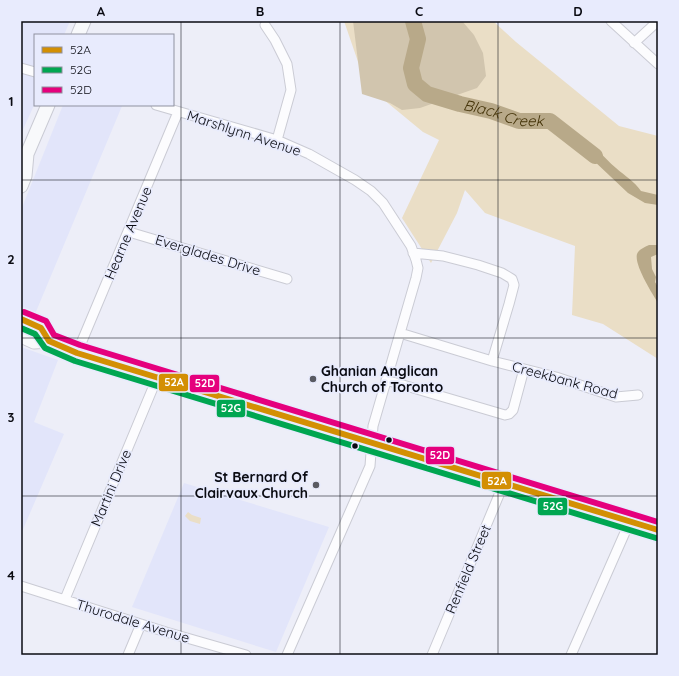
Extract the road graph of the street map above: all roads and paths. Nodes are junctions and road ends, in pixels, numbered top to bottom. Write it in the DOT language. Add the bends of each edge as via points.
graph roads {
  1 [pos="84,21"];
  2 [pos="611,21"];
  3 [pos="658,21"];
  4 [pos="265,25"];
  5 [pos="78,34"];
  6 [pos="634,43"];
  7 [pos="658,64"];
  8 [pos="21,68"];
  9 [pos="34,72"];
  10 [pos="48,106"];
  11 [pos="159,106"];
  12 [pos="178,112"];
  13 [pos="277,140"];
  14 [pos="24,157"];
  15 [pos="21,186"];
  16 [pos="129,232"];
  17 [pos="413,253"];
  18 [pos="287,279"];
  19 [pos="21,319"];
  20 [pos="400,333"];
  21 [pos="21,336"];
  22 [pos="49,341"];
  23 [pos="77,353"];
  24 [pos="492,361"];
  25 [pos="524,369"];
  26 [pos="157,378"];
  27 [pos="386,380"];
  28 [pos="638,395"];
  29 [pos="372,442"];
  30 [pos="504,483"];
  31 [pos="630,521"];
  32 [pos="658,530"];
  33 [pos="21,586"];
  34 [pos="65,599"];
  35 [pos="141,624"];
  36 [pos="128,655"];
  37 [pos="246,655"];
  38 [pos="287,655"];
  39 [pos="432,655"];
  40 [pos="571,655"];
  1 -- 5 [label="main road"];
  2 -- 6 [label="street"];
  3 -- 6 [label="street"];
  4 -- 13 [label="street" via="287,64 291,90"];
  6 -- 7 [label="street"];
  8 -- 9 [label="street"];
  10 -- 14 [label="main road"];
  11 -- 12 [label="street, Marshlynn Avenue"];
  12 -- 13 [label="street, Marshlynn Avenue"];
  12 -- 16 [label="street, Hearne Avenue"];
  13 -- 17 [label="street, Marshlynn Avenue" via="309,154 371,191 383,203"];
  14 -- 15 [label="main road" via="25,176"];
  16 -- 18 [label="street, Everglades Drive"];
  16 -- 23 [label="street, Hearne Avenue"];
  17 -- 20 [label="street, Marshlynn Avenue" via="418,268"];
  17 -- 24 [label="street" via="443,256 478,265 512,279 514,285"];
  19 -- 22 [label="main road" via="41,328"];
  20 -- 24 [label="street, Creekbank Road"];
  20 -- 27 [label="street, Marshlynn Avenue"];
  21 -- 22 [label="main road" via="34,342"];
  22 -- 23 [label="main road"];
  23 -- 26 [label="main road"];
  24 -- 25 [label="street, Creekbank Road"];
  25 -- 27 [label="street" via="513,410 505,415"];
  25 -- 28 [label="street, Creekbank Road" via="616,397"];
  26 -- 29 [label="main road"];
  26 -- 34 [label="street, Martini Drive"];
  27 -- 29 [label="street, Marshlynn Avenue" via="373,426"];
  29 -- 30 [label="main road"];
  29 -- 38 [label="street, Marshlynn Avenue" via="370,466"];
  30 -- 31 [label="main road"];
  30 -- 39 [label="street, Renfield Street"];
  31 -- 32 [label="main road"];
  31 -- 40 [label="street"];
  33 -- 34 [label="street, Thurodale Avenue"];
  34 -- 35 [label="street, Thurodale Avenue"];
  35 -- 36 [label="street"];
  35 -- 37 [label="street, Thurodale Avenue"];
}
